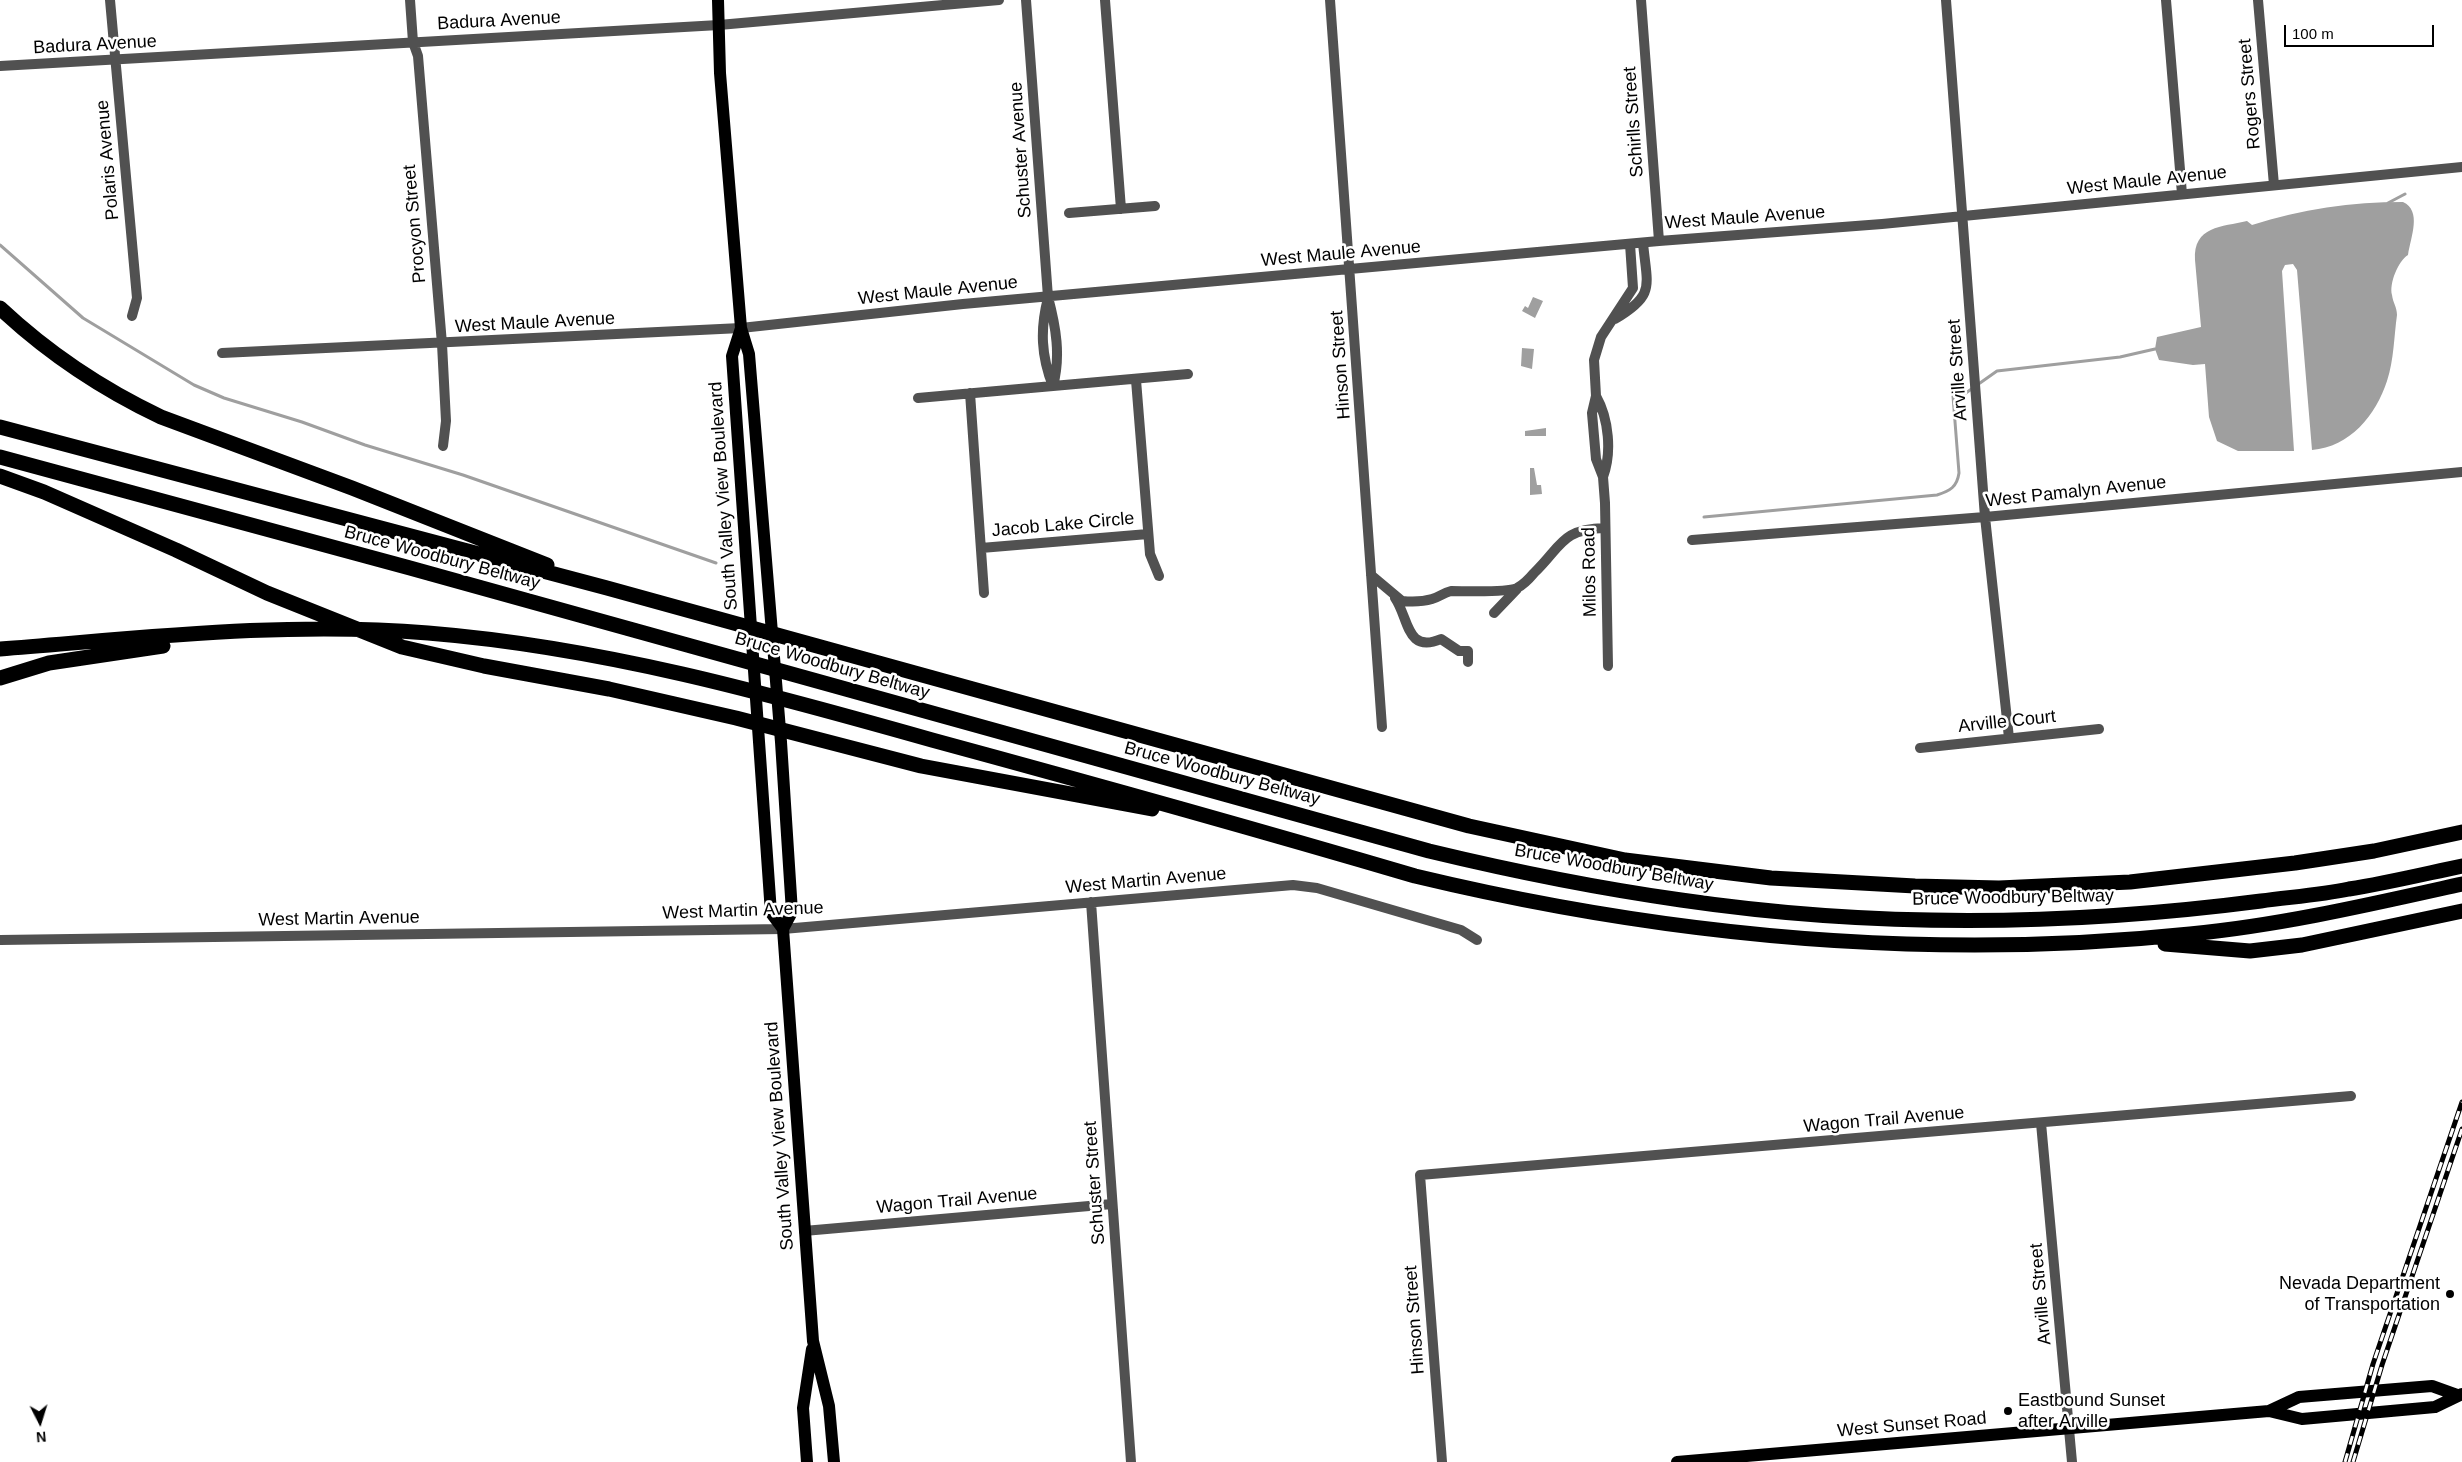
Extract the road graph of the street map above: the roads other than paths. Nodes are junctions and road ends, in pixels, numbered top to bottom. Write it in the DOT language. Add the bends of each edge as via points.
graph roads {
  1 [pos="110,0"];
  2 [pos="410,0"];
  3 [pos="718,0"];
  4 [pos="1000,0"];
  5 [pos="1026,0"];
  6 [pos="1105,0"];
  7 [pos="1330,0"];
  8 [pos="1641,0"];
  9 [pos="1946,0"];
  10 [pos="2166,0"];
  11 [pos="2258,0"];
  12 [pos="719,25"];
  13 [pos="413,42"];
  14 [pos="115,60"];
  15 [pos="0,66"];
  16 [pos="2462,167"];
  17 [pos="2274,185"];
  18 [pos="2182,194"];
  19 [pos="1155,206"];
  20 [pos="1120,209"];
  21 [pos="1068,214"];
  22 [pos="1963,216"];
  23 [pos="1659,241"];
  24 [pos="1643,243"];
  25 [pos="1630,244"];
  26 [pos="1350,270"];
  27 [pos="1048,297"];
  28 [pos="0,308"];
  29 [pos="132,316"];
  30 [pos="1613,320"];
  31 [pos="741,328"];
  32 [pos="442,344"];
  33 [pos="222,353"];
  34 [pos="1188,374"];
  35 [pos="1136,380"];
  36 [pos="1053,386"];
  37 [pos="970,393"];
  38 [pos="918,398"];
  39 [pos="0,427"];
  40 [pos="443,446"];
  41 [pos="0,457"];
  42 [pos="2462,472"];
  43 [pos="0,476"];
  44 [pos="1985,517"];
  45 [pos="1605,528"];
  46 [pos="1148,534"];
  47 [pos="1692,540"];
  48 [pos="981,548"];
  49 [pos="1371,575"];
  50 [pos="1159,576"];
  51 [pos="607,588"];
  52 [pos="1517,588"];
  53 [pos="984,594"];
  54 [pos="1394,595"];
  55 [pos="1494,613"];
  56 [pos="316,630"];
  57 [pos="0,649"];
  58 [pos="1468,662"];
  59 [pos="1608,666"];
  60 [pos="0,678"];
  61 [pos="1382,728"];
  62 [pos="2098,729"];
  63 [pos="2009,738"];
  64 [pos="1920,748"];
  65 [pos="2462,824"];
  66 [pos="1240,825"];
  67 [pos="2462,832"];
  68 [pos="2400,845"];
  69 [pos="2462,866"];
  70 [pos="2462,884"];
  71 [pos="1091,902"];
  72 [pos="2462,911"];
  73 [pos="783,929"];
  74 [pos="0,940"];
  75 [pos="1477,940"];
  76 [pos="2117,940"];
  77 [pos="2351,1096"];
  78 [pos="2041,1123"];
  79 [pos="1420,1175"];
  80 [pos="1112,1204"];
  81 [pos="804,1231"];
  82 [pos="813,1341"];
  83 [pos="2460,1394"];
  84 [pos="2268,1411"];
  85 [pos="2069,1429"];
  86 [pos="1759,1458"];
  87 [pos="808,1462"];
  88 [pos="834,1462"];
  89 [pos="1130,1462"];
  90 [pos="1442,1462"];
  91 [pos="1677,1462"];
  92 [pos="2072,1462"];
  1 -- 14 [label="street, Polaris Avenue"];
  2 -- 13 [label="street, Procyon Street"];
  3 -- 12 [label="main road, South Valley View Boulevard"];
  4 -- 12 [label="street, Badura Avenue"];
  5 -- 27 [label="street, Schuster Avenue"];
  6 -- 20 [label="street"];
  7 -- 26 [label="street, Hinson Street"];
  8 -- 23 [label="street, Schirlls Street"];
  9 -- 22 [label="street, Arville Street"];
  10 -- 18 [label="street"];
  11 -- 17 [label="street, Rogers Street"];
  12 -- 13 [label="street, Badura Avenue"];
  12 -- 31 [label="main road, South Valley View Boulevard"];
  13 -- 14 [label="street, Badura Avenue"];
  13 -- 32 [label="street, Procyon Street" via="418,56"];
  14 -- 15 [label="street, Badura Avenue"];
  14 -- 29 [label="street, Polaris Avenue" via="137,298"];
  16 -- 17 [label="street, West Maule Avenue"];
  17 -- 18 [label="street, West Maule Avenue"];
  18 -- 22 [label="street, West Maule Avenue"];
  19 -- 20 [label="street"];
  20 -- 21 [label="street"];
  22 -- 23 [label="street, West Maule Avenue"];
  22 -- 44 [label="street, Arville Street"];
  23 -- 24 [label="street, West Maule Avenue"];
  24 -- 25 [label="street, West Maule Avenue"];
  24 -- 30 [label="street, Milos Road" via="1646,281 1643,296 1634,308"];
  25 -- 26 [label="street, West Maule Avenue"];
  25 -- 30 [label="street, Milos Road" via="1633,288"];
  26 -- 27 [label="street, West Maule Avenue"];
  26 -- 49 [label="street, Hinson Street"];
  27 -- 31 [label="street, West Maule Avenue"];
  27 -- 36 [label="street" via="1055,321 1058,366"];
  28 -- 51 [label="highway" via="28,334 83,374 161,417"];
  30 -- 45 [label="street, Milos Road" via="1601,337 1595,354 1596,396 1604,413 1608,459 1603,477"];
  31 -- 32 [label="street, West Maule Avenue"];
  31 -- 73 [label="main road, South Valley View Boulevard" via="750,354 781,742 792,912"];
  31 -- 73 [label="main road, South Valley View Boulevard" via="732,356 747,581 771,913"];
  32 -- 33 [label="street, West Maule Avenue"];
  32 -- 40 [label="street, Procyon Street" via="446,421"];
  34 -- 35 [label="street" via="1145,376"];
  35 -- 36 [label="street"];
  35 -- 46 [label="street, Jacob Lake Circle"];
  36 -- 37 [label="street"];
  37 -- 38 [label="street"];
  37 -- 48 [label="street, Jacob Lake Circle"];
  39 -- 51 [label="highway, Bruce Woodbury Beltway"];
  41 -- 69 [label="highway, Bruce Woodbury Beltway" via="1429,851 1552,878 1681,900 1877,918 2089,918 2349,890"];
  42 -- 44 [label="street, West Pamalyn Avenue"];
  43 -- 66 [label="highway" via="402,647 727,716 948,772"];
  44 -- 47 [label="street, West Pamalyn Avenue"];
  44 -- 63 [label="street, Arville Street"];
  45 -- 52 [label="street" via="1591,528 1564,538 1544,563"];
  45 -- 59 [label="street, Milos Road"];
  46 -- 48 [label="street, Jacob Lake Circle"];
  46 -- 50 [label="street, Jacob Lake Circle" via="1152,564"];
  48 -- 53 [label="street, Jacob Lake Circle"];
  49 -- 54 [label="street"];
  49 -- 61 [label="street, Hinson Street"];
  51 -- 68 [label="highway, Bruce Woodbury Beltway" via="1469,826 1625,860 1771,878 1999,888 2130,882 2295,863"];
  52 -- 54 [label="street" via="1442,593 1434,598 1410,602"];
  52 -- 55 [label="street"];
  54 -- 58 [label="street" via="1414,638 1427,643 1441,639 1459,651 1468,651"];
  56 -- 57 [label="highway" via="204,632"];
  56 -- 60 [label="highway" via="136,649 49,663"];
  56 -- 66 [label="highway" via="428,633 546,646 654,666 826,710"];
  62 -- 63 [label="street, Arville Court"];
  63 -- 64 [label="street, Arville Court"];
  65 -- 68 [label="highway"];
  66 -- 76 [label="highway" via="1415,876 1492,894 1694,928 1869,944 1988,946"];
  67 -- 68 [label="highway, Bruce Woodbury Beltway"];
  70 -- 76 [label="highway" via="2233,929"];
  71 -- 73 [label="street, West Martin Avenue"];
  71 -- 75 [label="street, West Martin Avenue" via="1293,885 1317,888 1461,930"];
  71 -- 80 [label="street, Schuster Street"];
  72 -- 76 [label="highway" via="2302,945 2250,951"];
  73 -- 74 [label="street, West Martin Avenue"];
  73 -- 81 [label="main road, South Valley View Boulevard"];
  77 -- 78 [label="street, Wagon Trail Avenue"];
  78 -- 79 [label="street, Wagon Trail Avenue"];
  78 -- 85 [label="street, Arville Street"];
  79 -- 90 [label="street, Hinson Street"];
  80 -- 81 [label="street, Wagon Trail Avenue"];
  80 -- 89 [label="street, Schuster Street"];
  81 -- 82 [label="main road, South Valley View Boulevard"];
  82 -- 87 [label="main road, South Valley View Boulevard" via="803,1408"];
  82 -- 88 [label="main road, South Valley View Boulevard" via="829,1406"];
  83 -- 84 [label="main road, West Sunset Road" via="2432,1386 2299,1397"];
  83 -- 84 [label="main road, West Sunset Road" via="2435,1408 2302,1419"];
  84 -- 85 [label="main road, West Sunset Road"];
  85 -- 86 [label="main road, West Sunset Road"];
  85 -- 92 [label="street, Arville Street"];
  86 -- 91 [label="main road, West Sunset Road"];
}
